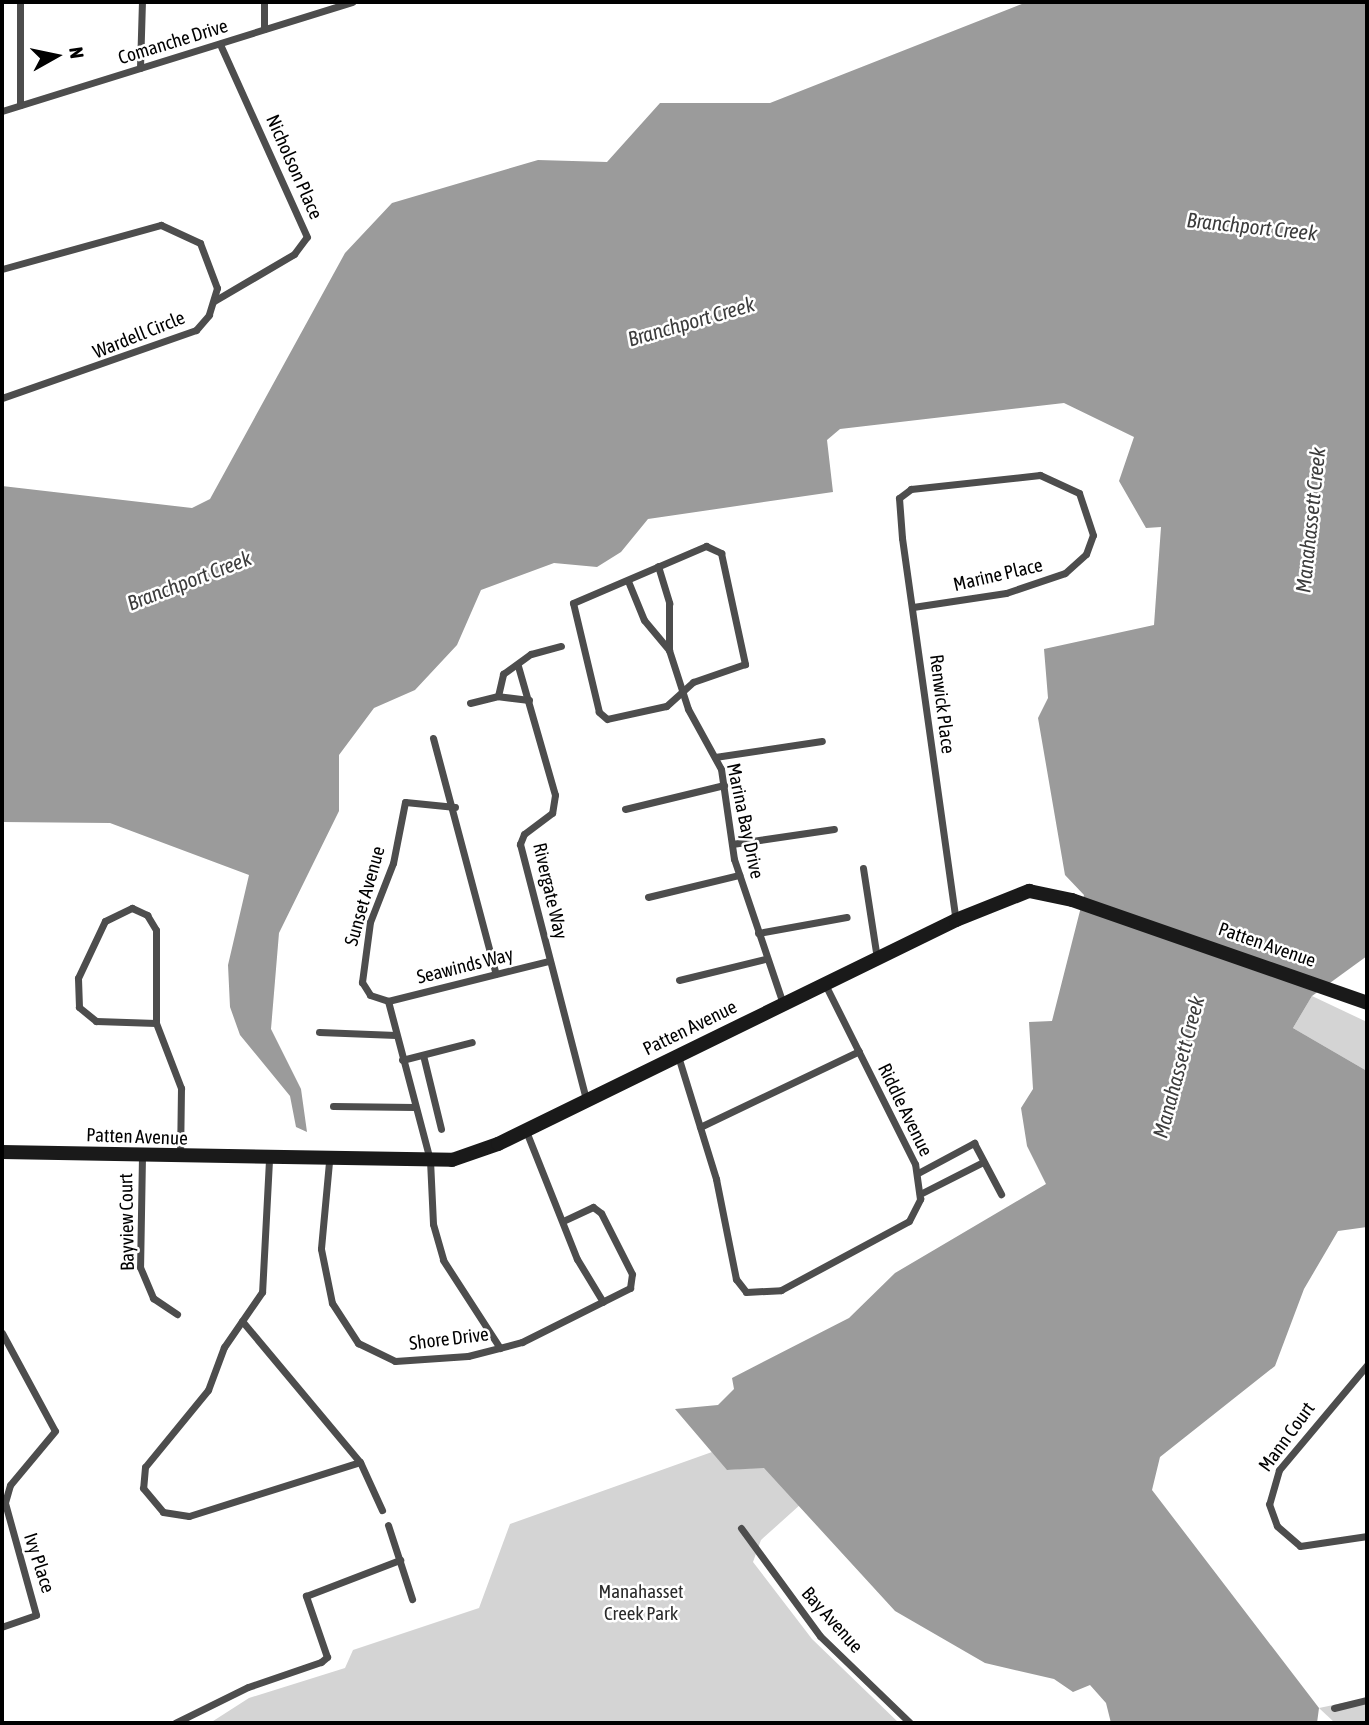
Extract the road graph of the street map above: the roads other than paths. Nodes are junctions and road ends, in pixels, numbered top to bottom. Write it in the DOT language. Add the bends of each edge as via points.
graph roads {
  1 [pos="20,2"];
  2 [pos="142,2"];
  3 [pos="264,2"];
  4 [pos="352,2"];
  5 [pos="264,29"];
  6 [pos="220,44"];
  7 [pos="140,68"];
  8 [pos="20,105"];
  9 [pos="2,111"];
  10 [pos="2,269"];
  11 [pos="214,301"];
  12 [pos="2,398"];
  13 [pos="904,493"];
  14 [pos="658,566"];
  15 [pos="628,581"];
  16 [pos="913,607"];
  17 [pos="561,646"];
  18 [pos="669,650"];
  19 [pos="518,666"];
  20 [pos="682,692"];
  21 [pos="498,696"];
  22 [pos="528,700"];
  23 [pos="470,703"];
  24 [pos="433,738"];
  25 [pos="822,741"];
  26 [pos="715,757"];
  27 [pos="724,785"];
  28 [pos="455,807"];
  29 [pos="625,809"];
  30 [pos="834,829"];
  31 [pos="732,844"];
  32 [pos="863,867"];
  33 [pos="739,875"];
  34 [pos="648,897"];
  35 [pos="847,917"];
  36 [pos="956,920"];
  37 [pos="758,933"];
  38 [pos="877,958"];
  39 [pos="765,959"];
  40 [pos="549,961"];
  41 [pos="496,974"];
  42 [pos="679,980"];
  43 [pos="825,984"];
  44 [pos="388,1001"];
  45 [pos="1367,1003"];
  46 [pos="783,1004"];
  47 [pos="156,1023"];
  48 [pos="319,1032"];
  49 [pos="396,1035"];
  50 [pos="472,1042"];
  51 [pos="859,1051"];
  52 [pos="423,1055"];
  53 [pos="678,1056"];
  54 [pos="402,1060"];
  55 [pos="586,1100"];
  56 [pos="333,1106"];
  57 [pos="414,1107"];
  58 [pos="700,1127"];
  59 [pos="441,1129"];
  60 [pos="526,1130"];
  61 [pos="2,1152"];
  62 [pos="142,1156"];
  63 [pos="180,1157"];
  64 [pos="269,1160"];
  65 [pos="430,1160"];
  66 [pos="983,1161"];
  67 [pos="329,1162"];
  68 [pos="918,1173"];
  69 [pos="920,1194"];
  70 [pos="1001,1194"];
  71 [pos="565,1220"];
  72 [pos="603,1302"];
  73 [pos="177,1314"];
  74 [pos="242,1321"];
  75 [pos="2,1333"];
  76 [pos="500,1348"];
  77 [pos="1367,1365"];
  78 [pos="360,1462"];
  79 [pos="382,1510"];
  80 [pos="388,1525"];
  81 [pos="741,1528"];
  82 [pos="1367,1536"];
  83 [pos="400,1560"];
  84 [pos="412,1599"];
  85 [pos="2,1627"];
  86 [pos="1367,1700"];
  87 [pos="1334,1708"];
  88 [pos="184,1721"];
  89 [pos="175,1723"];
  90 [pos="910,1723"];
  1 -- 8 [label="street"];
  2 -- 7 [label="street"];
  3 -- 5 [label="street"];
  4 -- 5 [label="street, Comanche Drive"];
  5 -- 6 [label="street, Comanche Drive"];
  6 -- 7 [label="street, Comanche Drive"];
  6 -- 11 [label="street, Nicholson Place" via="307,237 295,254"];
  7 -- 8 [label="street, Comanche Drive"];
  8 -- 9 [label="street, Comanche Drive"];
  10 -- 11 [label="street" via="161,225 200,243 216,275"];
  11 -- 12 [label="street, Wardell Circle" via="201,326 166,344"];
  13 -- 16 [label="street, Renwick Place" via="898,504"];
  13 -- 16 [label="street, Marine Place" via="1053,477 1079,493 1092,525 1086,554 1065,573 1006,593"];
  14 -- 15 [label="street"];
  14 -- 18 [label="street, Marina Bay Drive" via="668,603"];
  14 -- 20 [label="street" via="690,550 716,548 746,660 737,672 693,682"];
  15 -- 18 [label="street" via="643,621"];
  15 -- 20 [label="street" via="573,603 599,712 611,719 634,715 666,706"];
  16 -- 36 [label="street, Renwick Place"];
  17 -- 19 [label="street" via="531,654"];
  18 -- 20 [label="street, Marina Bay Drive"];
  19 -- 21 [label="street" via="503,674"];
  19 -- 22 [label="street, Rivergate Way"];
  20 -- 26 [label="street, Marina Bay Drive"];
  21 -- 22 [label="street"];
  21 -- 23 [label="street"];
  22 -- 40 [label="street, Rivergate Way" via="555,804 520,844"];
  24 -- 28 [label="street"];
  25 -- 26 [label="street"];
  26 -- 27 [label="street, Marina Bay Drive"];
  27 -- 29 [label="street"];
  27 -- 31 [label="street, Marina Bay Drive"];
  28 -- 41 [label="street"];
  28 -- 44 [label="street, Sunset Avenue" via="410,800 403,805 393,863 370,922 362,982 370,995"];
  30 -- 31 [label="street"];
  31 -- 33 [label="street, Marina Bay Drive"];
  32 -- 38 [label="street"];
  33 -- 34 [label="street"];
  33 -- 37 [label="street, Marina Bay Drive"];
  35 -- 37 [label="street"];
  36 -- 38 [label="street, Patten Avenue"];
  36 -- 45 [label="street, Patten Avenue" via="1016,893 1072,900"];
  37 -- 39 [label="street, Marina Bay Drive"];
  38 -- 43 [label="street, Patten Avenue"];
  39 -- 42 [label="street"];
  39 -- 46 [label="street, Marina Bay Drive"];
  40 -- 41 [label="street, Seawinds Way"];
  40 -- 55 [label="street, Rivergate Way"];
  41 -- 44 [label="street, Seawinds Way"];
  43 -- 46 [label="street, Patten Avenue"];
  43 -- 51 [label="street, Riddle Avenue"];
  44 -- 49 [label="street"];
  46 -- 53 [label="street, Patten Avenue"];
  47 -- 47 [label="street" via="156,930 147,915 123,909 105,921 82,968 78,1002 96,1021"];
  47 -- 63 [label="street" via="181,1088"];
  48 -- 49 [label="street"];
  49 -- 54 [label="street"];
  50 -- 52 [label="street"];
  51 -- 58 [label="street"];
  51 -- 68 [label="street, Riddle Avenue"];
  52 -- 54 [label="street"];
  52 -- 59 [label="street"];
  53 -- 55 [label="street, Patten Avenue"];
  53 -- 58 [label="street"];
  54 -- 57 [label="street"];
  55 -- 60 [label="street, Patten Avenue"];
  56 -- 57 [label="street"];
  57 -- 65 [label="street"];
  58 -- 69 [label="street" via="732,1269 746,1292 781,1290 848,1257 909,1222"];
  60 -- 65 [label="street, Patten Avenue" via="469,1155"];
  60 -- 71 [label="street"];
  61 -- 62 [label="street, Patten Avenue"];
  62 -- 63 [label="street, Patten Avenue"];
  62 -- 73 [label="street, Bayview Court" via="140,1267 153,1298"];
  63 -- 64 [label="street, Patten Avenue"];
  64 -- 67 [label="street, Patten Avenue"];
  64 -- 74 [label="street" via="266,1276"];
  65 -- 67 [label="street, Patten Avenue"];
  65 -- 76 [label="street" via="433,1224 443,1260"];
  66 -- 68 [label="street" via="974,1143"];
  66 -- 69 [label="street"];
  66 -- 70 [label="street"];
  67 -- 76 [label="street, Shore Drive" via="321,1249 332,1303 350,1336 400,1361"];
  68 -- 69 [label="street, Riddle Avenue"];
  71 -- 72 [label="street" via="577,1259"];
  71 -- 72 [label="street, Shore Drive" via="593,1207 620,1243 632,1286"];
  72 -- 76 [label="street, Shore Drive"];
  74 -- 78 [label="street"];
  74 -- 78 [label="street" via="208,1390 145,1467 144,1488 152,1502 168,1514 189,1516"];
  75 -- 85 [label="street, Ivy Place" via="55,1430 10,1485 5,1503 37,1610"];
  77 -- 82 [label="street, Mann Court" via="1279,1469 1269,1504 1277,1526 1300,1546"];
  78 -- 79 [label="street"];
  80 -- 83 [label="street"];
  81 -- 90 [label="street, Bay Avenue" via="820,1636"];
  83 -- 84 [label="street"];
  83 -- 88 [label="street" via="306,1596 327,1657"];
  86 -- 87 [label="street"];
  88 -- 89 [label="street"];
}
